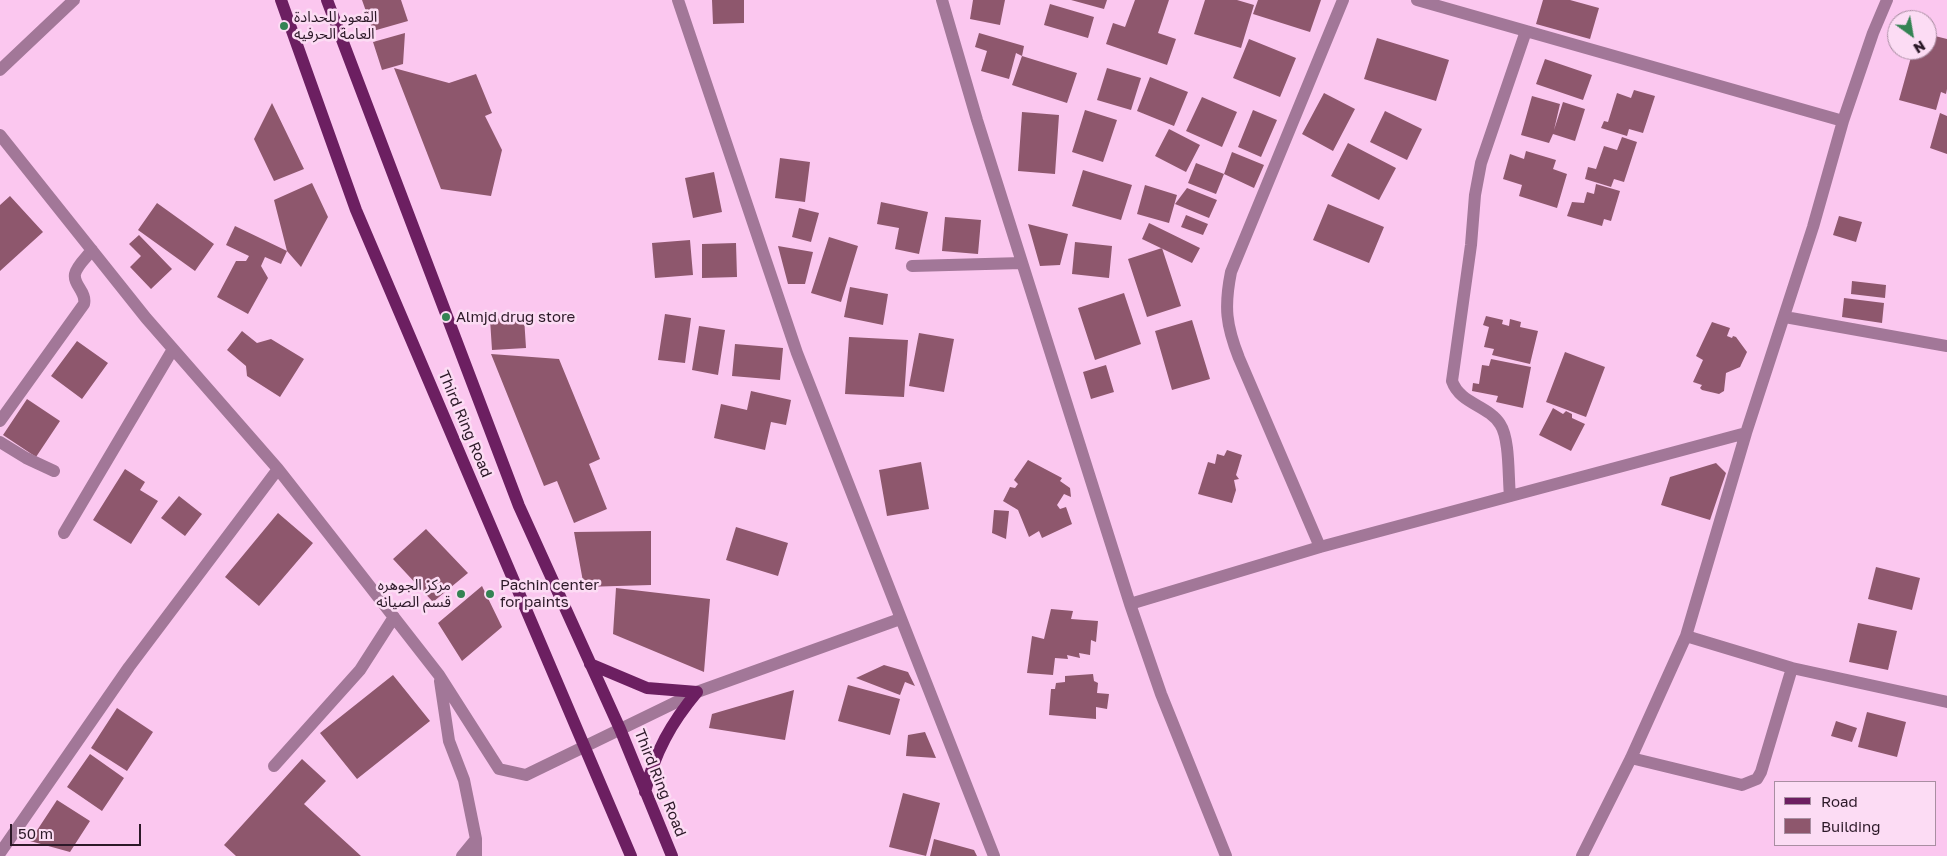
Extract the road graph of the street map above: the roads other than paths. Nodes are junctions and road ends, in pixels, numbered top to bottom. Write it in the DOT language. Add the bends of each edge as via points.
graph roads {
  1 [pos="74,0"];
  2 [pos="281,0"];
  3 [pos="327,0"];
  4 [pos="678,0"];
  5 [pos="942,0"];
  6 [pos="1343,0"];
  7 [pos="1417,0"];
  8 [pos="1887,0"];
  9 [pos="1526,31"];
  10 [pos="0,70"];
  11 [pos="1843,121"];
  12 [pos="0,135"];
  13 [pos="92,250"];
  14 [pos="1022,263"];
  15 [pos="912,266"];
  16 [pos="1784,317"];
  17 [pos="1947,346"];
  18 [pos="172,349"];
  19 [pos="0,421"];
  20 [pos="1746,433"];
  21 [pos="0,442"];
  22 [pos="278,469"];
  23 [pos="54,471"];
  24 [pos="1510,496"];
  25 [pos="64,533"];
  26 [pos="1320,547"];
  27 [pos="1130,604"];
  28 [pos="394,617"];
  29 [pos="900,619"];
  30 [pos="1686,636"];
  31 [pos="590,664"];
  32 [pos="1792,668"];
  33 [pos="440,675"];
  34 [pos="697,692"];
  35 [pos="1947,702"];
  36 [pos="620,729"];
  37 [pos="586,747"];
  38 [pos="1631,758"];
  39 [pos="274,766"];
  40 [pos="645,792"];
  41 [pos="476,839"];
  42 [pos="0,853"];
  43 [pos="462,856"];
  44 [pos="476,856"];
  45 [pos="631,856"];
  46 [pos="672,856"];
  47 [pos="994,856"];
  48 [pos="1226,856"];
  49 [pos="1582,856"];
  1 -- 10 [label="street"];
  2 -- 37 [label="main road, Third Ring Road" via="356,210"];
  3 -- 31 [label="main road, Third Ring Road" via="519,506"];
  4 -- 29 [label="street" via="797,353"];
  5 -- 14 [label="street"];
  6 -- 26 [label="street" via="1230,272 1225,314 1239,358"];
  7 -- 9 [label="street"];
  8 -- 11 [label="street"];
  9 -- 11 [label="street"];
  9 -- 24 [label="street" via="1481,163 1452,381 1464,398 1494,416 1501,425"];
  11 -- 16 [label="street"];
  12 -- 13 [label="street"];
  13 -- 18 [label="street"];
  13 -- 19 [label="street" via="75,274 84,294 84,304"];
  14 -- 15 [label="street"];
  14 -- 27 [label="street"];
  16 -- 17 [label="street"];
  16 -- 20 [label="street"];
  18 -- 22 [label="street"];
  18 -- 25 [label="street"];
  20 -- 24 [label="street"];
  20 -- 30 [label="street"];
  21 -- 23 [label="street"];
  22 -- 28 [label="street"];
  22 -- 42 [label="street" via="129,667"];
  24 -- 26 [label="street"];
  26 -- 27 [label="street"];
  27 -- 48 [label="street" via="1161,694"];
  28 -- 33 [label="street"];
  28 -- 39 [label="street" via="360,670"];
  29 -- 34 [label="street"];
  29 -- 47 [label="street"];
  30 -- 32 [label="street"];
  30 -- 38 [label="street"];
  31 -- 34 [label="main road" via="647,688"];
  31 -- 36 [label="main road, Third Ring Road"];
  32 -- 35 [label="street"];
  32 -- 38 [label="street" via="1761,772 1750,784 1742,785"];
  33 -- 37 [label="street" via="499,769 526,775"];
  33 -- 41 [label="street" via="449,741 464,780"];
  34 -- 36 [label="street"];
  34 -- 40 [label="main road" via="668,729 658,748"];
  36 -- 37 [label="street"];
  36 -- 40 [label="main road, Third Ring Road"];
  37 -- 45 [label="main road, Third Ring Road"];
  38 -- 49 [label="street"];
  40 -- 46 [label="main road, Third Ring Road"];
  41 -- 43 [label="street"];
  41 -- 44 [label="street"];
}
